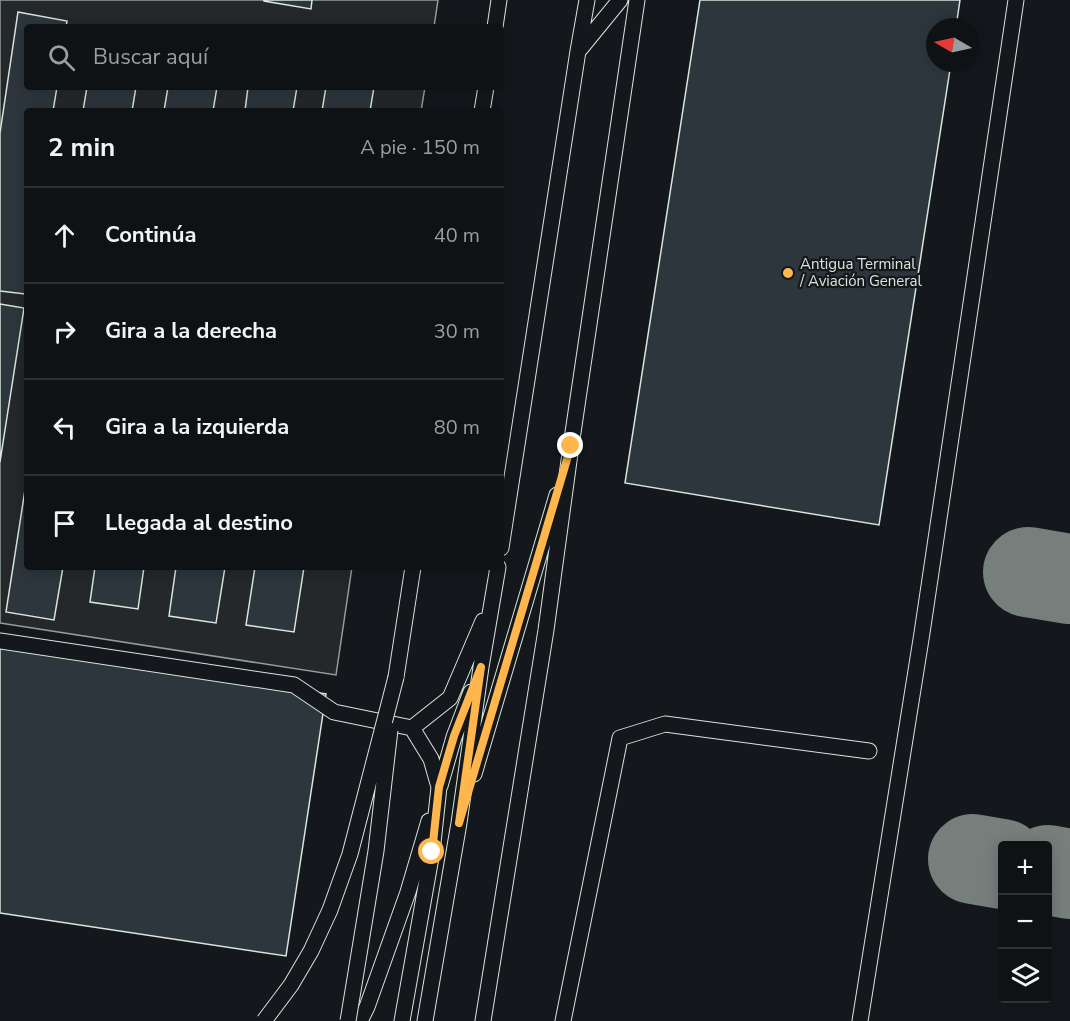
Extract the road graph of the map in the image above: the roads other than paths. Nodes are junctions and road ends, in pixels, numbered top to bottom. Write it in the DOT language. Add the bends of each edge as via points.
graph roads {
  1 [pos="499,0"];
  2 [pos="587,0"];
  3 [pos="620,0"];
  4 [pos="637,0"];
  5 [pos="1016,0"];
  6 [pos="495,24"];
  7 [pos="578,51"];
  8 [pos="486,90"];
  9 [pos="482,108"];
  10 [pos="571,446"];
  11 [pos="504,529"];
  12 [pos="413,570"];
  13 [pos="498,570"];
  14 [pos="493,597"];
  15 [pos="0,641"];
  16 [pos="481,667"];
  17 [pos="396,677"];
  18 [pos="411,728"];
  19 [pos="869,751"];
  20 [pos="439,787"];
  21 [pos="459,823"];
  22 [pos="264,1021"];
  23 [pos="348,1021"];
  24 [pos="360,1021"];
  25 [pos="402,1021"];
  26 [pos="425,1021"];
  27 [pos="483,1021"];
  28 [pos="563,1021"];
  29 [pos="860,1021"];
  1 -- 6 [label="lane"];
  2 -- 7 [label="lane"];
  3 -- 7 [label="lane"];
  4 -- 10 [label="lane"];
  5 -- 29 [label="lane"];
  7 -- 11 [label="lane"];
  8 -- 9 [label="lane"];
  10 -- 21 [label="lane"];
  10 -- 27 [label="lane" via="546,630"];
  12 -- 17 [label="lane"];
  13 -- 14 [label="lane"];
  14 -- 16 [label="lane"];
  14 -- 18 [label="lane" via="450,698"];
  15 -- 18 [label="lane" via="294,685 334,712"];
  16 -- 20 [label="lane"];
  16 -- 21 [label="lane"];
  17 -- 22 [label="lane, bridge" via="350,854 330,910 291,985"];
  17 -- 23 [label="lane, bridge" via="376,851"];
  18 -- 20 [label="lane" via="431,759"];
  19 -- 28 [label="lane" via="665,724 620,738"];
  20 -- 24 [label="lane" via="408,892"];
  20 -- 25 [label="lane" via="432,852"];
  21 -- 26 [label="lane"];
}
